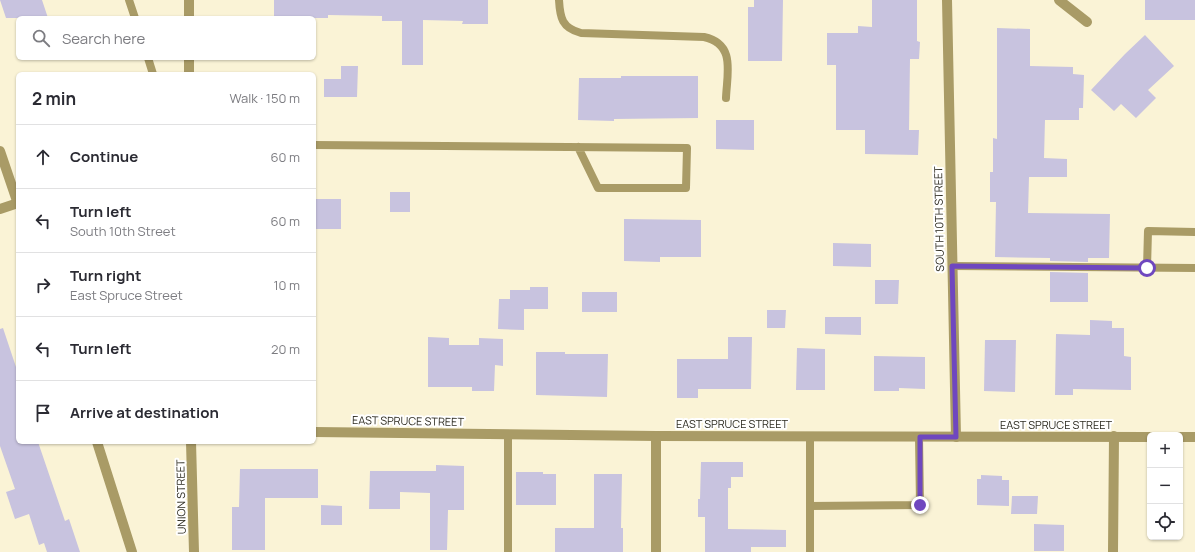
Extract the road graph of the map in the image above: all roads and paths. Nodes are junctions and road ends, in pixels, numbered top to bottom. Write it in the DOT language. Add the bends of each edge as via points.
graph roads {
  1 [pos="129,0"];
  2 [pos="188,0"];
  3 [pos="560,0"];
  4 [pos="947,0"];
  5 [pos="1059,0"];
  6 [pos="134,16"];
  7 [pos="189,16"];
  8 [pos="1087,22"];
  9 [pos="149,60"];
  10 [pos="189,60"];
  11 [pos="152,72"];
  12 [pos="189,72"];
  13 [pos="726,98"];
  14 [pos="316,145"];
  15 [pos="578,147"];
  16 [pos="0,151"];
  17 [pos="16,197"];
  18 [pos="16,204"];
  19 [pos="0,209"];
  20 [pos="1195,232"];
  21 [pos="952,266"];
  22 [pos="1147,268"];
  23 [pos="1195,268"];
  24 [pos="316,432"];
  25 [pos="508,434"];
  26 [pos="656,436"];
  27 [pos="1114,436"];
  28 [pos="810,437"];
  29 [pos="920,437"];
  30 [pos="956,437"];
  31 [pos="1147,437"];
  32 [pos="1183,437"];
  33 [pos="1195,437"];
  34 [pos="98,444"];
  35 [pos="192,444"];
  36 [pos="810,506"];
  37 [pos="132,552"];
  38 [pos="194,552"];
  39 [pos="508,552"];
  40 [pos="656,552"];
  41 [pos="810,552"];
  42 [pos="1113,552"];
  1 -- 6 [label="lane"];
  2 -- 7 [label="street"];
  3 -- 13 [label="lane" via="563,22 572,31 712,39 722,46 727,57"];
  4 -- 21 [label="street, SOUTH 10TH STREET"];
  5 -- 8 [label="street"];
  9 -- 11 [label="lane"];
  10 -- 12 [label="street"];
  14 -- 15 [label="lane"];
  15 -- 15 [label="lane" via="687,148 686,188 598,188"];
  16 -- 17 [label="street"];
  18 -- 19 [label="street"];
  20 -- 22 [label="lane" via="1148,231"];
  21 -- 22 [label="lane"];
  21 -- 30 [label="street, SOUTH 10TH STREET"];
  22 -- 23 [label="lane"];
  24 -- 25 [label="street, EAST SPRUCE STREET"];
  25 -- 26 [label="street, EAST SPRUCE STREET"];
  25 -- 39 [label="lane"];
  26 -- 28 [label="street, EAST SPRUCE STREET"];
  26 -- 40 [label="street"];
  27 -- 30 [label="street, EAST SPRUCE STREET"];
  27 -- 31 [label="street, EAST SPRUCE STREET"];
  27 -- 42 [label="street"];
  28 -- 29 [label="street, EAST SPRUCE STREET"];
  28 -- 36 [label="lane"];
  29 -- 30 [label="street, EAST SPRUCE STREET"];
  29 -- 36 [label="lane" via="920,505"];
  32 -- 33 [label="street"];
  34 -- 37 [label="street"];
  35 -- 38 [label="street, UNION STREET"];
  36 -- 41 [label="lane"];
}
